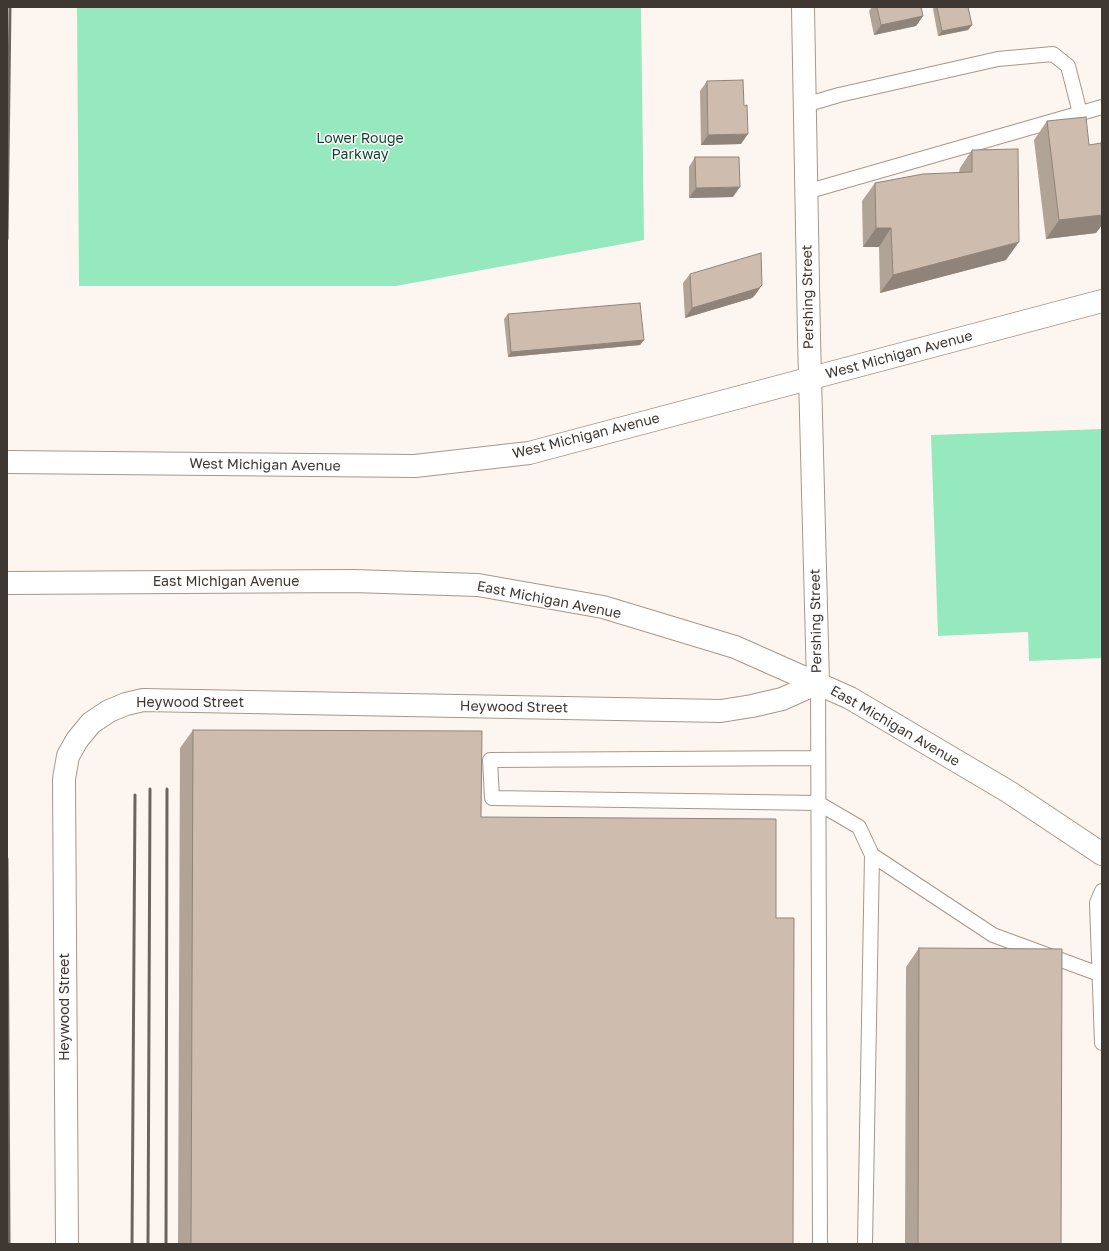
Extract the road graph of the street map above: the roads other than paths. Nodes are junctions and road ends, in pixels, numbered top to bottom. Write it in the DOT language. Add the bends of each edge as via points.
graph roads {
  1 [pos="803,7"];
  2 [pos="805,105"];
  3 [pos="1102,107"];
  4 [pos="1080,113"];
  5 [pos="806,192"];
  6 [pos="1102,301"];
  7 [pos="810,379"];
  8 [pos="7,462"];
  9 [pos="7,584"];
  10 [pos="818,683"];
  11 [pos="818,758"];
  12 [pos="818,804"];
  13 [pos="1102,854"];
  14 [pos="872,855"];
  15 [pos="1102,891"];
  16 [pos="1099,974"];
  17 [pos="1102,1043"];
  18 [pos="67,1244"];
  19 [pos="820,1244"];
  20 [pos="865,1244"];
  1 -- 2 [label="main road, Pershing Street"];
  2 -- 4 [label="lane" via="998,58 1053,54 1068,66"];
  2 -- 5 [label="main road, Pershing Street"];
  3 -- 4 [label="lane"];
  4 -- 5 [label="lane"];
  5 -- 7 [label="main road, Pershing Street"];
  6 -- 7 [label="main road, West Michigan Avenue"];
  7 -- 8 [label="main road, West Michigan Avenue" via="529,453 415,466"];
  7 -- 10 [label="main road, Pershing Street"];
  9 -- 10 [label="main road, East Michigan Avenue" via="352,581 478,585 604,607 735,647"];
  10 -- 11 [label="lane"];
  10 -- 13 [label="main road, East Michigan Avenue" via="850,698 1009,792"];
  10 -- 18 [label="main road, Heywood Street" via="782,699 721,710 143,700 109,711 91,723 68,756 64,779"];
  11 -- 12 [label="lane"];
  11 -- 12 [label="lane" via="490,760 492,798"];
  12 -- 14 [label="lane" via="859,827"];
  12 -- 19 [label="lane"];
  14 -- 16 [label="lane" via="993,935"];
  14 -- 20 [label="lane"];
  15 -- 16 [label="lane" via="1097,903"];
  16 -- 17 [label="lane"];
}
